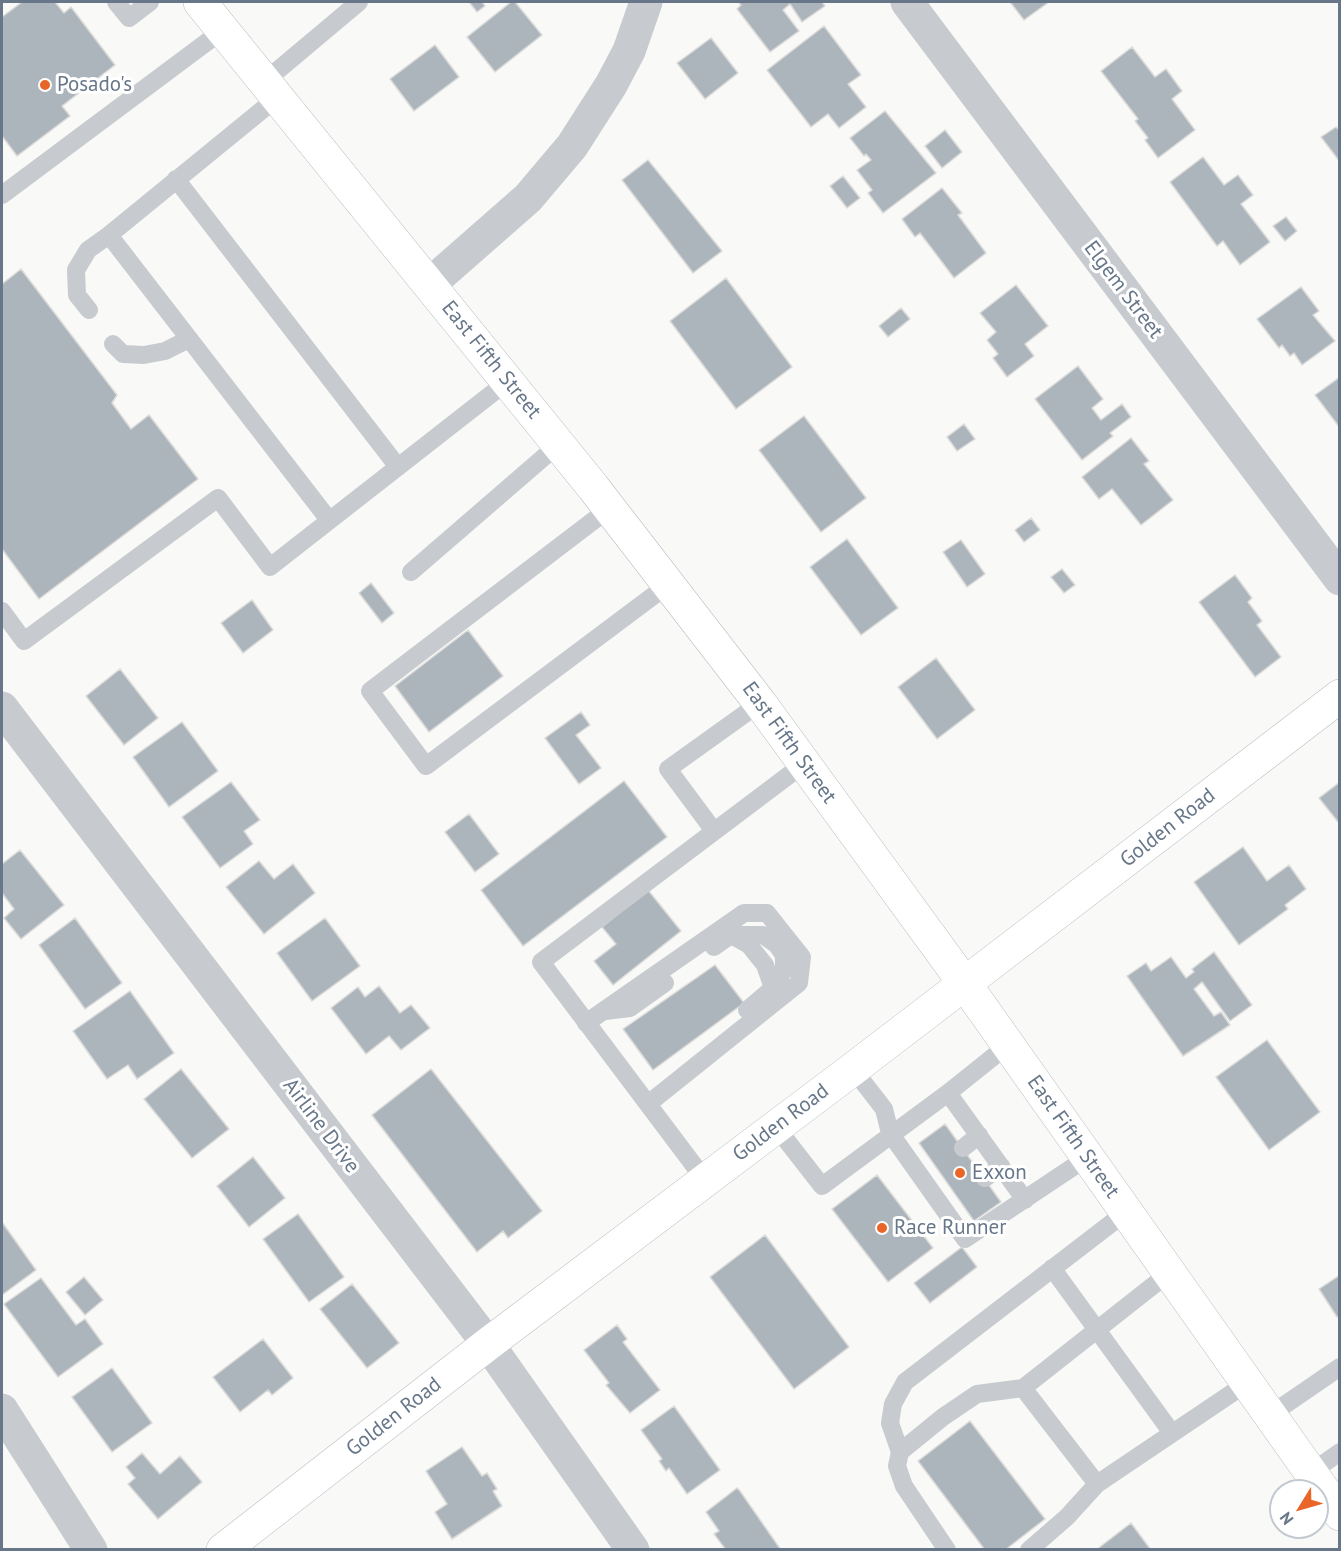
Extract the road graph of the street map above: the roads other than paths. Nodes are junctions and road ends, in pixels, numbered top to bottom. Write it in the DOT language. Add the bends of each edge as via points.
graph roads {
  1 [pos="116,2"];
  2 [pos="150,2"];
  3 [pos="200,2"];
  4 [pos="359,2"];
  5 [pos="646,2"];
  6 [pos="907,2"];
  7 [pos="223,30"];
  8 [pos="271,89"];
  9 [pos="177,179"];
  10 [pos="2,195"];
  11 [pos="109,235"];
  12 [pos="430,284"];
  13 [pos="89,310"];
  14 [pos="189,339"];
  15 [pos="113,344"];
  16 [pos="508,381"];
  17 [pos="559,444"];
  18 [pos="398,467"];
  19 [pos="610,508"];
  20 [pos="329,520"];
  21 [pos="411,572"];
  22 [pos="1340,579"];
  23 [pos="669,584"];
  24 [pos="2,611"];
  25 [pos="1340,696"];
  26 [pos="760,703"];
  27 [pos="2,708"];
  28 [pos="805,763"];
  29 [pos="714,831"];
  30 [pos="965,984"];
  31 [pos="603,1011"];
  32 [pos="586,1023"];
  33 [pos="1008,1045"];
  34 [pos="853,1069"];
  35 [pos="687,1074"];
  36 [pos="948,1093"];
  37 [pos="648,1104"];
  38 [pos="776,1126"];
  39 [pos="890,1133"];
  40 [pos="979,1136"];
  41 [pos="963,1148"];
  42 [pos="1088,1157"];
  43 [pos="1001,1166"];
  44 [pos="984,1178"];
  45 [pos="705,1180"];
  46 [pos="1025,1200"];
  47 [pos="1126,1212"];
  48 [pos="1052,1268"];
  49 [pos="1169,1273"];
  50 [pos="1097,1330"];
  51 [pos="488,1344"];
  52 [pos="1340,1367"];
  53 [pos="1247,1383"];
  54 [pos="1023,1388"];
  55 [pos="2,1410"];
  56 [pos="1270,1415"];
  57 [pos="1172,1433"];
  58 [pos="900,1452"];
  59 [pos="1340,1452"];
  60 [pos="1310,1473"];
  61 [pos="1097,1484"];
  62 [pos="1340,1514"];
  63 [pos="91,1550"];
  64 [pos="223,1550"];
  65 [pos="633,1550"];
  66 [pos="947,1550"];
  67 [pos="1029,1550"];
  1 -- 2 [label="lane" via="129,18"];
  3 -- 7 [label="main road, East Fifth Street"];
  4 -- 8 [label="lane"];
  5 -- 12 [label="street" via="625,59 572,146 528,198"];
  6 -- 22 [label="street, Elgem Street"];
  7 -- 8 [label="main road, East Fifth Street"];
  7 -- 10 [label="lane"];
  8 -- 9 [label="lane"];
  8 -- 12 [label="main road, East Fifth Street"];
  9 -- 11 [label="lane"];
  9 -- 18 [label="lane"];
  11 -- 13 [label="lane" via="88,250 76,270 77,295"];
  11 -- 14 [label="lane"];
  12 -- 16 [label="main road, East Fifth Street"];
  14 -- 15 [label="lane" via="165,351 144,355 123,354"];
  14 -- 20 [label="lane"];
  16 -- 17 [label="main road, East Fifth Street"];
  16 -- 18 [label="lane"];
  17 -- 19 [label="main road, East Fifth Street"];
  17 -- 21 [label="lane"];
  18 -- 20 [label="lane"];
  19 -- 23 [label="main road, East Fifth Street"];
  19 -- 23 [label="lane" via="370,691 426,766"];
  20 -- 24 [label="lane" via="270,567 218,498 24,641"];
  23 -- 26 [label="main road, East Fifth Street"];
  25 -- 30 [label="main road, Golden Road"];
  26 -- 28 [label="main road, East Fifth Street"];
  26 -- 29 [label="lane" via="668,769"];
  27 -- 51 [label="street, Airline Drive"];
  28 -- 29 [label="lane"];
  28 -- 30 [label="main road, East Fifth Street"];
  29 -- 32 [label="lane" via="540,962"];
  30 -- 33 [label="main road, East Fifth Street"];
  30 -- 34 [label="main road, Golden Road"];
  31 -- 32 [label="lane"];
  31 -- 35 [label="lane" via="630,1008 731,935 749,945 765,965 773,988 702,1047"];
  31 -- 35 [label="lane" via="744,914 767,913 802,957 799,983"];
  32 -- 37 [label="lane"];
  33 -- 36 [label="lane"];
  33 -- 42 [label="main road, East Fifth Street"];
  34 -- 38 [label="main road, Golden Road"];
  34 -- 39 [label="lane" via="884,1109"];
  35 -- 37 [label="lane"];
  36 -- 39 [label="lane"];
  36 -- 40 [label="lane"];
  37 -- 45 [label="lane"];
  38 -- 39 [label="lane" via="822,1186"];
  38 -- 45 [label="main road, Golden Road"];
  39 -- 46 [label="lane" via="929,1173 951,1204 965,1239"];
  40 -- 41 [label="lane"];
  40 -- 43 [label="lane"];
  42 -- 46 [label="lane"];
  42 -- 47 [label="main road, East Fifth Street"];
  43 -- 44 [label="lane"];
  43 -- 46 [label="lane"];
  45 -- 51 [label="main road, Golden Road"];
  47 -- 48 [label="lane"];
  47 -- 49 [label="main road, East Fifth Street"];
  48 -- 50 [label="lane"];
  48 -- 58 [label="lane" via="905,1382 893,1404 890,1424"];
  49 -- 50 [label="lane"];
  49 -- 53 [label="main road, East Fifth Street"];
  50 -- 54 [label="lane"];
  50 -- 57 [label="lane"];
  51 -- 64 [label="main road, Golden Road"];
  51 -- 65 [label="street, Airline Drive"];
  52 -- 56 [label="lane"];
  53 -- 56 [label="main road, East Fifth Street"];
  53 -- 57 [label="lane"];
  54 -- 58 [label="lane" via="977,1394"];
  54 -- 61 [label="lane"];
  55 -- 63 [label="street"];
  56 -- 60 [label="main road, East Fifth Street"];
  57 -- 61 [label="lane"];
  58 -- 66 [label="lane" via="897,1467 904,1486"];
  59 -- 60 [label="lane"];
  60 -- 62 [label="main road, East Fifth Street"];
  61 -- 67 [label="lane"];
}
